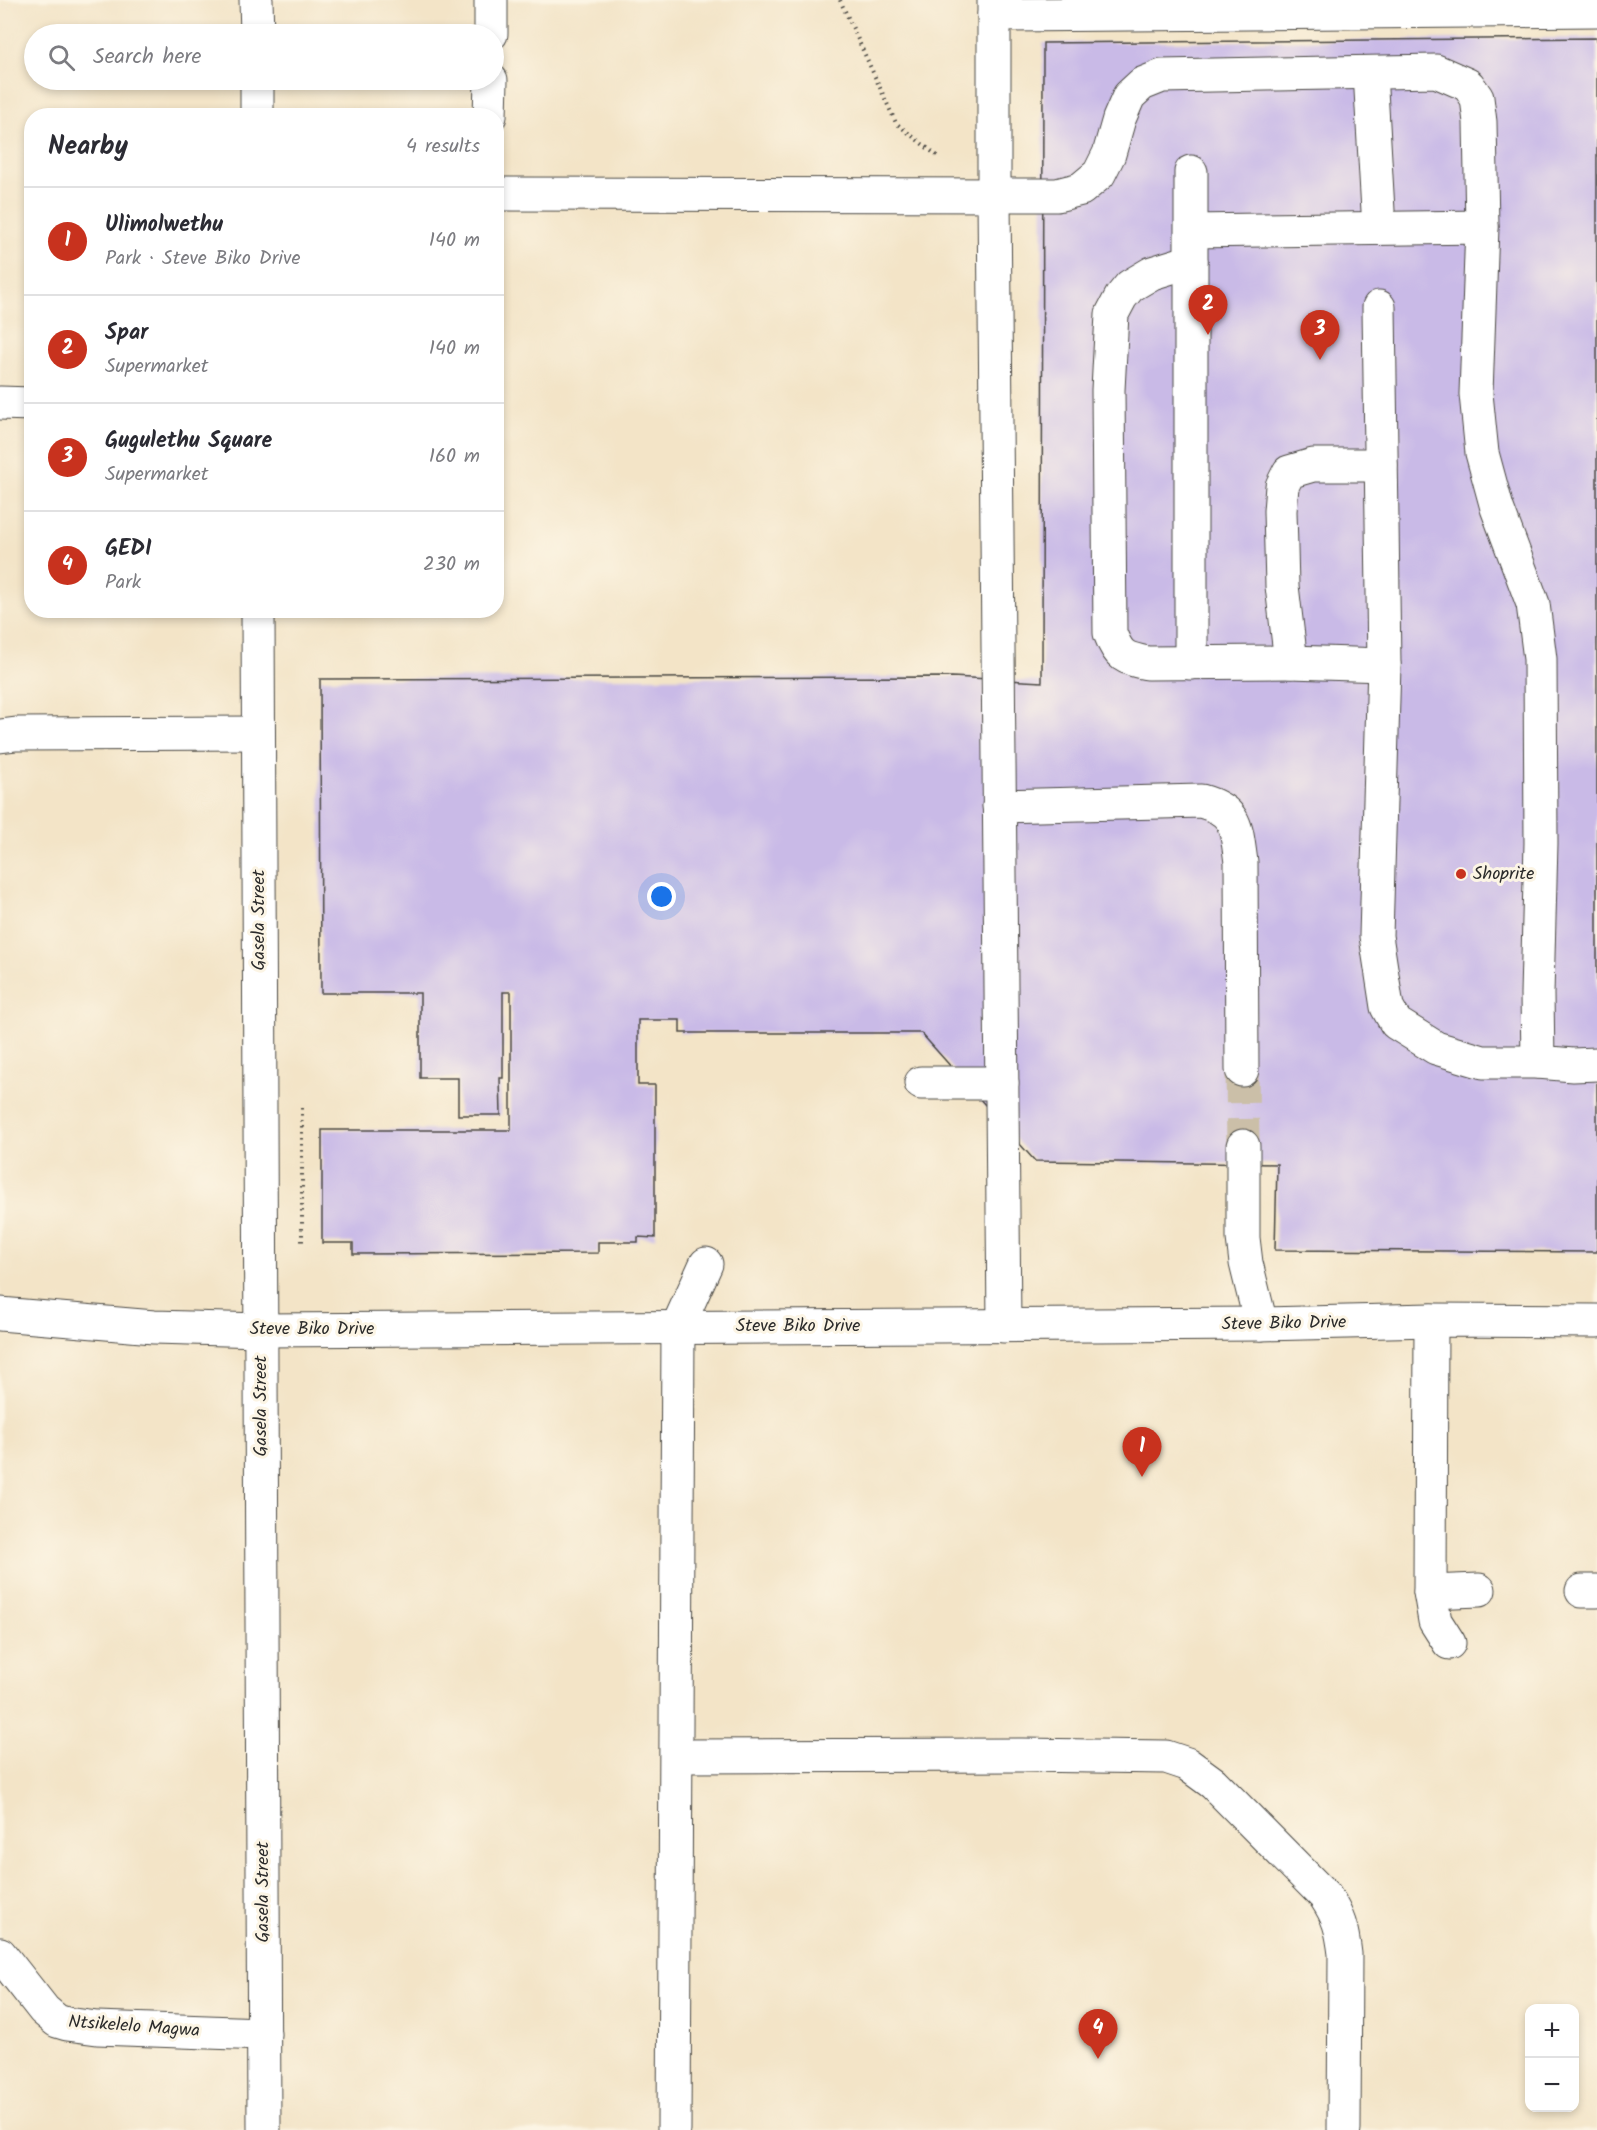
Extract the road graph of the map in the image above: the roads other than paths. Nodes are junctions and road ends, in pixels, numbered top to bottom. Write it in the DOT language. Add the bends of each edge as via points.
graph roads {
  1 [pos="256,0"];
  2 [pos="492,0"];
  3 [pos="994,8"];
  4 [pos="1597,10"];
  5 [pos="257,24"];
  6 [pos="492,24"];
  7 [pos="1370,73"];
  8 [pos="257,90"];
  9 [pos="491,90"];
  10 [pos="257,108"];
  11 [pos="490,108"];
  12 [pos="1191,172"];
  13 [pos="504,194"];
  14 [pos="994,196"];
  15 [pos="1482,227"];
  16 [pos="1379,228"];
  17 [pos="1191,246"];
  18 [pos="1379,308"];
  19 [pos="0,403"];
  20 [pos="24,404"];
  21 [pos="1382,465"];
  22 [pos="258,618"];
  23 [pos="1291,662"];
  24 [pos="1191,663"];
  25 [pos="1384,665"];
  26 [pos="258,733"];
  27 [pos="0,735"];
  28 [pos="999,806"];
  29 [pos="1538,1062"];
  30 [pos="1597,1064"];
  31 [pos="1242,1070"];
  32 [pos="921,1083"];
  33 [pos="1002,1083"];
  34 [pos="1242,1146"];
  35 [pos="706,1264"];
  36 [pos="0,1314"];
  37 [pos="1431,1320"];
  38 [pos="1597,1321"];
  39 [pos="1261,1324"];
  40 [pos="678,1326"];
  41 [pos="1004,1326"];
  42 [pos="261,1330"];
  43 [pos="1479,1590"];
  44 [pos="1430,1592"];
  45 [pos="1449,1643"];
  46 [pos="677,1756"];
  47 [pos="0,1954"];
  48 [pos="264,2034"];
  49 [pos="264,2130"];
  50 [pos="674,2130"];
  51 [pos="1344,2130"];
  1 -- 5 [label="street"];
  2 -- 6 [label="street"];
  3 -- 4 [label="street"];
  3 -- 14 [label="street"];
  7 -- 14 [label="street" via="1162,76 1142,84 1129,96 1099,174 1081,189 1057,195"];
  7 -- 15 [label="street" via="1436,71 1468,85 1477,98 1480,122"];
  7 -- 16 [label="street"];
  8 -- 10 [label="street"];
  9 -- 11 [label="street"];
  12 -- 17 [label="street"];
  13 -- 14 [label="street"];
  14 -- 28 [label="street"];
  15 -- 16 [label="street"];
  15 -- 29 [label="street" via="1476,394 1482,453 1497,508 1533,604 1540,659"];
  16 -- 17 [label="street"];
  17 -- 24 [label="street"];
  17 -- 24 [label="street" via="1130,286 1112,314 1108,414 1110,633 1116,649 1126,658 1148,663"];
  18 -- 21 [label="street"];
  19 -- 20 [label="street"];
  21 -- 23 [label="street" via="1313,465 1289,472 1282,486 1282,586"];
  21 -- 25 [label="street"];
  22 -- 26 [label="street, Gasela Street"];
  23 -- 24 [label="street"];
  23 -- 25 [label="street"];
  25 -- 29 [label="street" via="1376,936 1387,1007 1396,1023 1436,1048 1484,1062"];
  26 -- 27 [label="street"];
  26 -- 42 [label="street, Gasela Street"];
  28 -- 31 [label="street" via="1201,801 1227,812 1237,830 1241,862"];
  28 -- 33 [label="street"];
  29 -- 30 [label="street"];
  32 -- 33 [label="street"];
  33 -- 41 [label="street"];
  34 -- 39 [label="street" via="1244,1246"];
  35 -- 40 [label="street"];
  36 -- 42 [label="street, Steve Biko Drive" via="154,1327"];
  37 -- 38 [label="street, Steve Biko Drive"];
  37 -- 39 [label="street, Steve Biko Drive"];
  37 -- 44 [label="street"];
  39 -- 41 [label="street, Steve Biko Drive"];
  40 -- 41 [label="street, Steve Biko Drive"];
  40 -- 42 [label="street, Steve Biko Drive"];
  40 -- 46 [label="street"];
  42 -- 48 [label="street, Gasela Street"];
  43 -- 44 [label="street"];
  44 -- 45 [label="street" via="1436,1621"];
  46 -- 50 [label="street"];
  46 -- 51 [label="street" via="1166,1757 1187,1764 1213,1783 1325,1896 1338,1916 1345,1954"];
  47 -- 48 [label="street, Ntsikelelo Magwa" via="44,2010 67,2024"];
  48 -- 49 [label="street, Gasela Street"];
}
